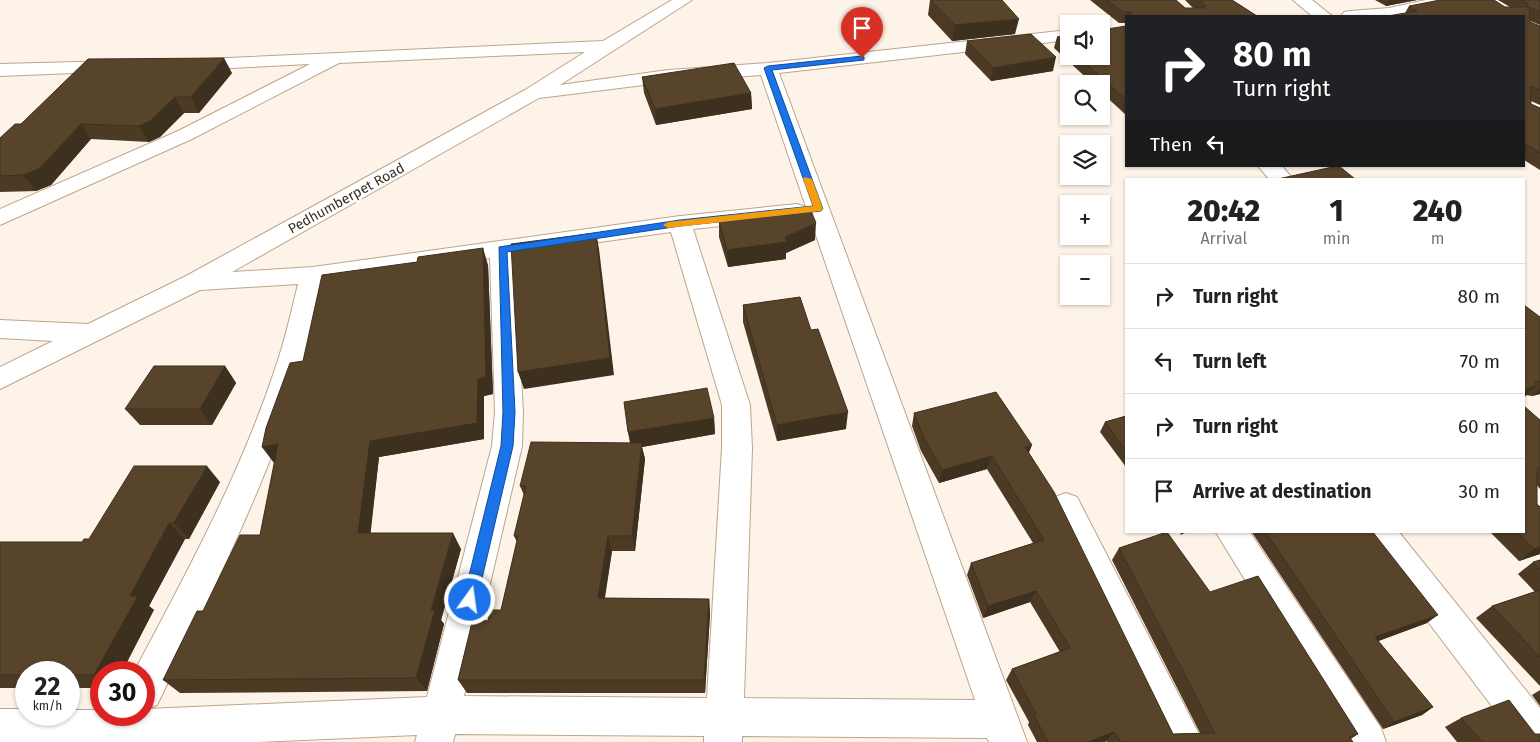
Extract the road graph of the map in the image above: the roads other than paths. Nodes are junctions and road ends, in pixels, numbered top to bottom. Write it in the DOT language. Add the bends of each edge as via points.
graph roads {
  1 [pos="684,0"];
  2 [pos="1301,0"];
  3 [pos="1454,0"];
  4 [pos="1322,15"];
  5 [pos="1391,15"];
  6 [pos="1060,36"];
  7 [pos="607,46"];
  8 [pos="339,57"];
  9 [pos="170,65"];
  10 [pos="131,66"];
  11 [pos="91,68"];
  12 [pos="768,68"];
  13 [pos="0,70"];
  14 [pos="70,88"];
  15 [pos="532,94"];
  16 [pos="1270,167"];
  17 [pos="1281,178"];
  18 [pos="818,209"];
  19 [pos="0,218"];
  20 [pos="680,223"];
  21 [pos="502,250"];
  22 [pos="314,275"];
  23 [pos="195,282"];
  24 [pos="0,329"];
  25 [pos="89,333"];
  26 [pos="0,379"];
  27 [pos="1066,506"];
  28 [pos="1232,533"];
  29 [pos="1380,533"];
  30 [pos="155,670"];
  31 [pos="0,728"];
  32 [pos="438,728"];
  33 [pos="125,729"];
  34 [pos="723,730"];
  35 [pos="1004,731"];
  36 [pos="1540,738"];
  37 [pos="1184,742"];
  38 [pos="1367,742"];
  1 -- 7 [label="street, Pedhumberpet Road"];
  2 -- 4 [label="street"];
  3 -- 5 [label="street"];
  6 -- 12 [label="street"];
  7 -- 8 [label="street"];
  7 -- 15 [label="street, Pedhumberpet Road"];
  8 -- 9 [label="street"];
  8 -- 19 [label="street" via="185,135"];
  10 -- 11 [label="street"];
  11 -- 13 [label="street"];
  11 -- 14 [label="street"];
  12 -- 15 [label="street" via="668,76"];
  12 -- 18 [label="street"];
  15 -- 23 [label="street, Pedhumberpet Road"];
  16 -- 17 [label="street"];
  18 -- 20 [label="street"];
  18 -- 35 [label="street"];
  20 -- 21 [label="street"];
  20 -- 34 [label="street" via="736,405 738,448"];
  21 -- 22 [label="street"];
  21 -- 32 [label="street" via="509,412 507,446"];
  22 -- 23 [label="street"];
  22 -- 30 [label="street" via="286,379 250,473"];
  23 -- 25 [label="street, Pedhumberpet Road"];
  24 -- 25 [label="street"];
  25 -- 26 [label="street, Pedhumberpet Road"];
  27 -- 37 [label="street"];
  28 -- 38 [label="street"];
  29 -- 36 [label="street"];
  31 -- 33 [label="street"];
  32 -- 33 [label="street"];
  32 -- 34 [label="street"];
  34 -- 35 [label="street"];
}
